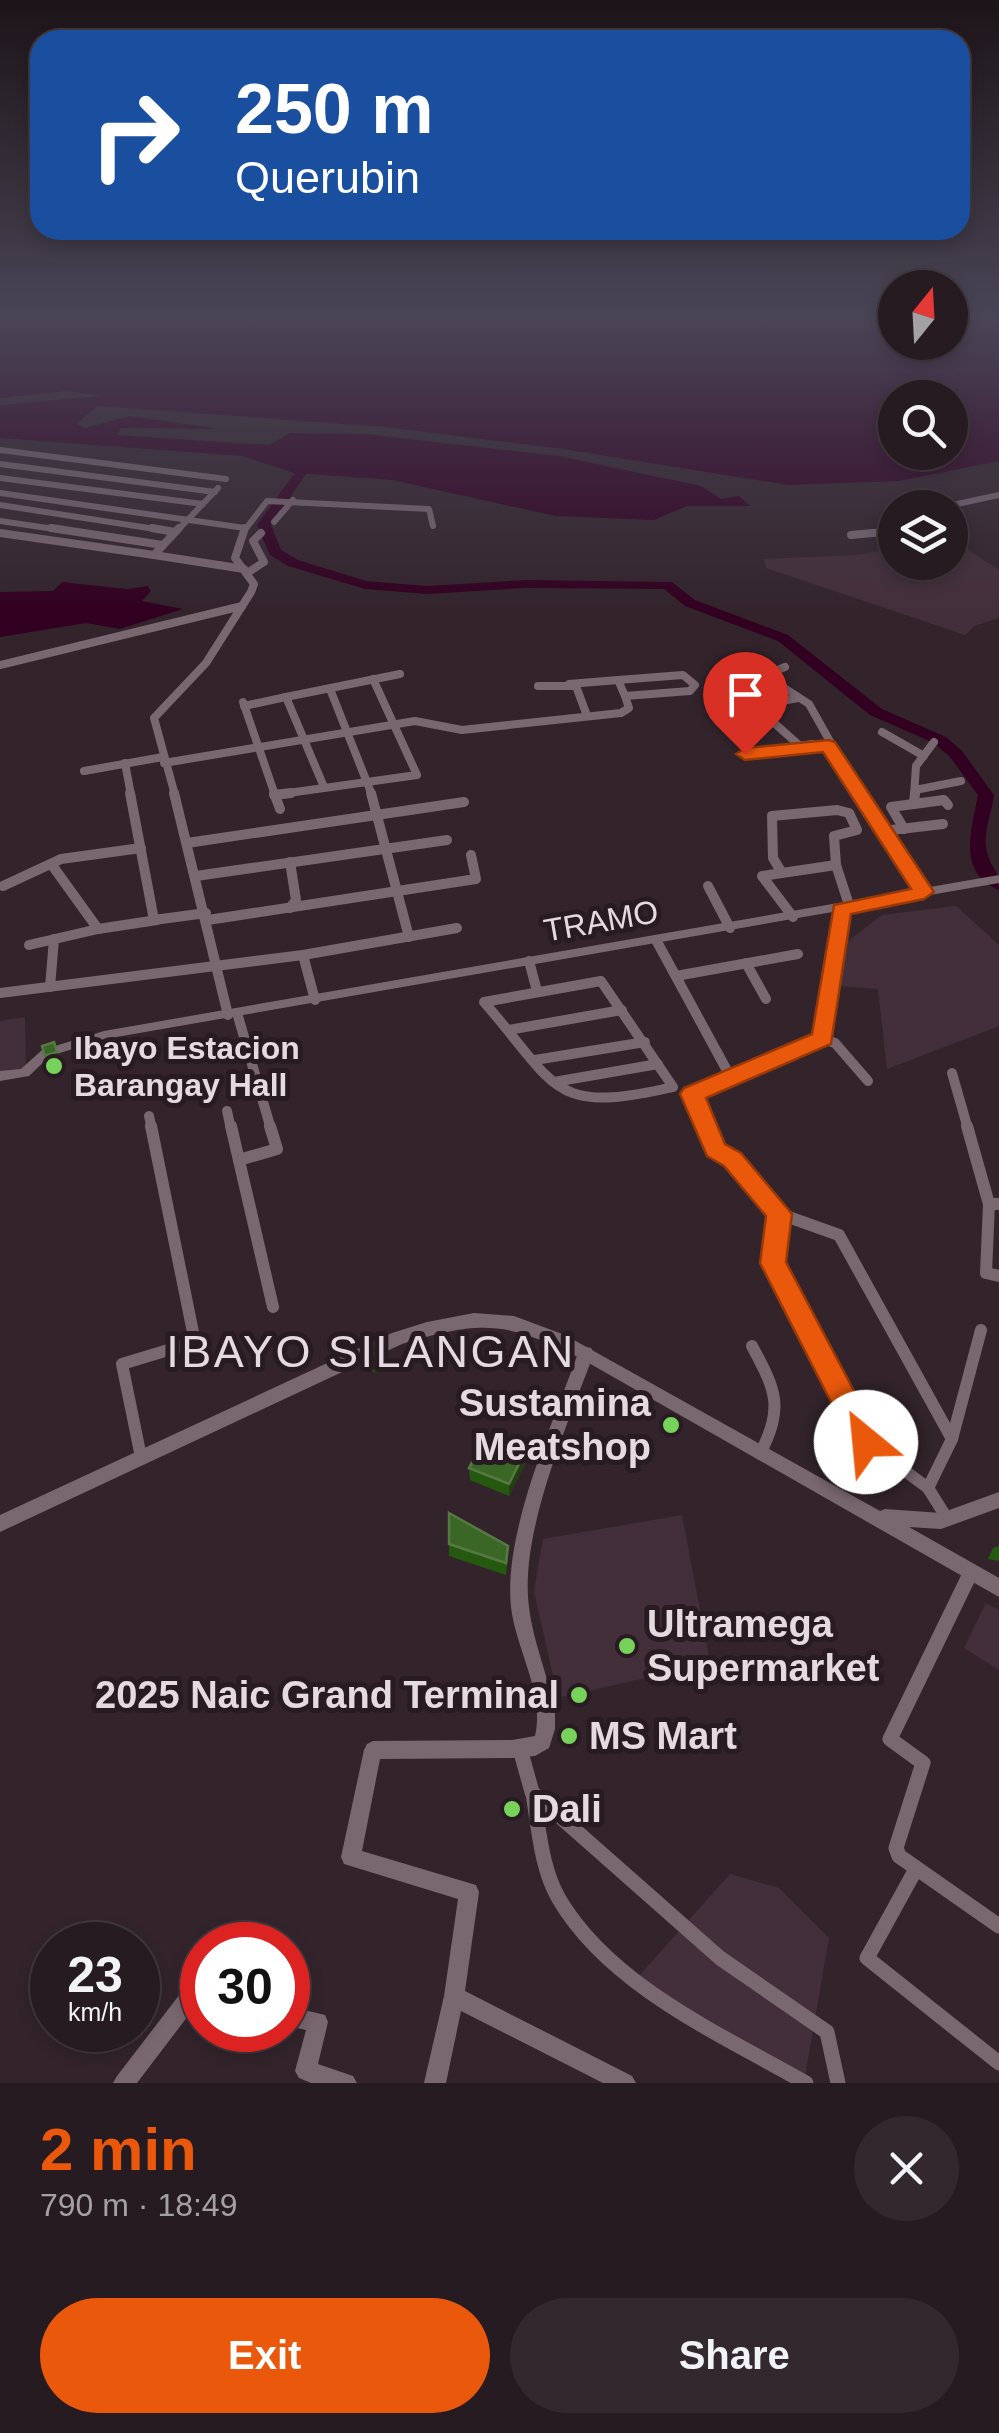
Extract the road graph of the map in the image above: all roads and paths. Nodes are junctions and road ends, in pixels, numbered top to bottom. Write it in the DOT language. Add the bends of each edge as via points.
graph roads {
  1 [pos="0,450"];
  2 [pos="94,460"];
  3 [pos="0,464"];
  4 [pos="76,472"];
  5 [pos="0,478"];
  6 [pos="60,486"];
  7 [pos="215,492"];
  8 [pos="0,494"];
  9 [pos="999,495"];
  10 [pos="44,500"];
  11 [pos="290,501"];
  12 [pos="968,502"];
  13 [pos="203,504"];
  14 [pos="0,505"];
  15 [pos="118,510"];
  16 [pos="32,511"];
  17 [pos="187,520"];
  18 [pos="0,521"];
  19 [pos="105,522"];
  20 [pos="274,522"];
  21 [pos="22,524"];
  22 [pos="433,526"];
  23 [pos="245,528"];
  24 [pos="176,532"];
  25 [pos="0,533"];
  26 [pos="261,533"];
  27 [pos="878,533"];
  28 [pos="11,535"];
  29 [pos="92,535"];
  30 [pos="851,535"];
  31 [pos="80,545"];
  32 [pos="164,545"];
  33 [pos="154,555"];
  34 [pos="235,558"];
  35 [pos="217,565"];
  36 [pos="245,571"];
  37 [pos="242,606"];
  38 [pos="0,666"];
  39 [pos="785,667"];
  40 [pos="400,674"];
  41 [pos="374,679"];
  42 [pos="618,680"];
  43 [pos="567,684"];
  44 [pos="538,686"];
  45 [pos="330,689"];
  46 [pos="624,696"];
  47 [pos="286,698"];
  48 [pos="799,698"];
  49 [pos="586,713"];
  50 [pos="396,723"];
  51 [pos="348,731"];
  52 [pos="882,732"];
  53 [pos="304,738"];
  54 [pos="934,742"];
  55 [pos="258,746"];
  56 [pos="800,746"];
  57 [pos="829,746"];
  58 [pos="745,754"];
  59 [pos="924,756"];
  60 [pos="164,760"];
  61 [pos="125,763"];
  62 [pos="84,771"];
  63 [pos="961,781"];
  64 [pos="369,783"];
  65 [pos="324,787"];
  66 [pos="915,790"];
  67 [pos="274,794"];
  68 [pos="464,802"];
  69 [pos="914,804"];
  70 [pos="948,805"];
  71 [pos="280,808"];
  72 [pos="377,815"];
  73 [pos="943,824"];
  74 [pos="904,829"];
  75 [pos="883,831"];
  76 [pos="447,840"];
  77 [pos="187,843"];
  78 [pos="141,848"];
  79 [pos="386,849"];
  80 [pos="470,855"];
  81 [pos="290,862"];
  82 [pos="52,864"];
  83 [pos="837,865"];
  84 [pos="782,873"];
  85 [pos="196,876"];
  86 [pos="999,879"];
  87 [pos="3,886"];
  88 [pos="708,886"];
  89 [pos="397,892"];
  90 [pos="924,892"];
  91 [pos="290,908"];
  92 [pos="845,908"];
  93 [pos="207,916"];
  94 [pos="793,917"];
  95 [pos="159,920"];
  96 [pos="456,928"];
  97 [pos="730,928"];
  98 [pos="98,929"];
  99 [pos="409,937"];
  100 [pos="54,939"];
  101 [pos="656,940"];
  102 [pos="29,945"];
  103 [pos="798,954"];
  104 [pos="303,955"];
  105 [pos="529,961"];
  106 [pos="746,963"];
  107 [pos="218,966"];
  108 [pos="676,976"];
  109 [pos="50,987"];
  110 [pos="538,990"];
  111 [pos="0,993"];
  112 [pos="766,999"];
  113 [pos="315,1000"];
  114 [pos="622,1010"];
  115 [pos="233,1014"];
  116 [pos="508,1030"];
  117 [pos="823,1038"];
  118 [pos="646,1042"];
  119 [pos="536,1060"];
  120 [pos="658,1064"];
  121 [pos="952,1073"];
  122 [pos="0,1076"];
  123 [pos="730,1076"];
  124 [pos="868,1081"];
  125 [pos="554,1082"];
  126 [pos="674,1087"];
  127 [pos="692,1094"];
  128 [pos="227,1111"];
  129 [pos="149,1116"];
  130 [pos="239,1160"];
  131 [pos="994,1204"];
  132 [pos="780,1214"];
  133 [pos="999,1276"];
  134 [pos="273,1308"];
  135 [pos="981,1330"];
  136 [pos="752,1346"];
  137 [pos="586,1353"];
  138 [pos="952,1440"];
  139 [pos="760,1454"];
  140 [pos="141,1457"];
  141 [pos="928,1488"];
  142 [pos="999,1500"];
  143 [pos="861,1509"];
  144 [pos="948,1520"];
  145 [pos="0,1524"];
  146 [pos="971,1572"];
  147 [pos="999,1588"];
  148 [pos="520,1748"];
  149 [pos="532,1792"];
  150 [pos="916,1869"];
  151 [pos="999,1926"];
  152 [pos="454,1996"];
  153 [pos="180,2010"];
  154 [pos="310,2020"];
  155 [pos="999,2063"];
  156 [pos="124,2083"];
  157 [pos="346,2083"];
  158 [pos="435,2083"];
  159 [pos="625,2083"];
  160 [pos="806,2083"];
  161 [pos="838,2083"];
  1 -- 2 [label="street"];
  2 -- 4 [label="street"];
  2 -- 7 [label="street" via="226,479"];
  3 -- 4 [label="street"];
  4 -- 6 [label="street"];
  4 -- 7 [label="street"];
  5 -- 6 [label="street"];
  6 -- 10 [label="street"];
  6 -- 13 [label="street"];
  7 -- 13 [label="street"];
  8 -- 10 [label="street"];
  9 -- 12 [label="street"];
  10 -- 15 [label="street"];
  10 -- 16 [label="street"];
  11 -- 20 [label="street"];
  11 -- 22 [label="street" via="430,509"];
  11 -- 23 [label="street" via="267,501"];
  13 -- 17 [label="street"];
  14 -- 16 [label="street"];
  15 -- 17 [label="street"];
  15 -- 19 [label="street"];
  16 -- 19 [label="street"];
  16 -- 21 [label="street"];
  17 -- 23 [label="street"];
  17 -- 24 [label="street"];
  18 -- 21 [label="street"];
  19 -- 24 [label="street"];
  19 -- 29 [label="street"];
  21 -- 28 [label="street"];
  21 -- 29 [label="street"];
  23 -- 34 [label="street"];
  24 -- 32 [label="street"];
  25 -- 28 [label="street"];
  26 -- 36 [label="street" via="253,541 264,562"];
  27 -- 30 [label="street"];
  28 -- 31 [label="street"];
  29 -- 31 [label="street"];
  29 -- 32 [label="street"];
  31 -- 33 [label="street"];
  32 -- 33 [label="street"];
  33 -- 35 [label="street"];
  34 -- 35 [label="street"];
  34 -- 36 [label="street"];
  35 -- 36 [label="street"];
  36 -- 37 [label="street" via="254,584"];
  37 -- 38 [label="street"];
  37 -- 60 [label="street" via="184,690 154,718"];
  39 -- 48 [label="street" via="769,678"];
  40 -- 41 [label="street"];
  41 -- 45 [label="street"];
  41 -- 50 [label="street"];
  42 -- 43 [label="street"];
  42 -- 46 [label="street"];
  42 -- 46 [label="street" via="682,675 695,686"];
  43 -- 44 [label="street"];
  43 -- 49 [label="street" via="578,687"];
  45 -- 47 [label="street"];
  45 -- 51 [label="street"];
  46 -- 49 [label="street" via="630,708 625,712"];
  47 -- 53 [label="street"];
  47 -- 55 [label="street" via="244,704"];
  48 -- 56 [label="street" via="755,706"];
  48 -- 57 [label="street" via="809,704"];
  49 -- 50 [label="street" via="462,730"];
  50 -- 51 [label="street"];
  50 -- 64 [label="street" via="416,775"];
  51 -- 53 [label="street"];
  51 -- 64 [label="street"];
  52 -- 59 [label="street"];
  53 -- 55 [label="street"];
  53 -- 65 [label="street"];
  54 -- 59 [label="street"];
  55 -- 60 [label="street"];
  55 -- 67 [label="street"];
  56 -- 57 [label="street"];
  56 -- 58 [label="street"];
  57 -- 75 [label="street"];
  59 -- 66 [label="street" via="916,766"];
  60 -- 61 [label="street"];
  60 -- 77 [label="street"];
  61 -- 62 [label="street"];
  61 -- 78 [label="street"];
  63 -- 66 [label="street"];
  64 -- 65 [label="street"];
  64 -- 72 [label="street"];
  65 -- 67 [label="street"];
  66 -- 69 [label="street"];
  67 -- 71 [label="street"];
  68 -- 72 [label="street"];
  69 -- 70 [label="street"];
  69 -- 74 [label="street" via="891,807"];
  72 -- 77 [label="street"];
  72 -- 79 [label="street"];
  73 -- 74 [label="street"];
  74 -- 75 [label="street"];
  75 -- 90 [label="street"];
  76 -- 79 [label="street"];
  77 -- 85 [label="street"];
  78 -- 82 [label="street"];
  78 -- 95 [label="street"];
  79 -- 81 [label="street"];
  79 -- 89 [label="street"];
  80 -- 89 [label="street" via="476,878"];
  81 -- 85 [label="street"];
  81 -- 91 [label="street" via="296,900"];
  82 -- 87 [label="street"];
  82 -- 98 [label="street"];
  83 -- 84 [label="street"];
  83 -- 84 [label="street" via="834,836 858,828 849,813 772,816 773,858"];
  83 -- 92 [label="street"];
  84 -- 94 [label="street" via="762,876"];
  85 -- 93 [label="street"];
  86 -- 90 [label="street, TRAMO"];
  88 -- 97 [label="street"];
  89 -- 91 [label="street"];
  89 -- 99 [label="street"];
  90 -- 92 [label="street, TRAMO"];
  91 -- 93 [label="street"];
  92 -- 94 [label="street, TRAMO"];
  92 -- 117 [label="street"];
  93 -- 95 [label="street"];
  93 -- 107 [label="street"];
  94 -- 97 [label="street, TRAMO"];
  95 -- 98 [label="street"];
  96 -- 99 [label="street"];
  97 -- 101 [label="street, TRAMO"];
  98 -- 100 [label="street"];
  99 -- 104 [label="street"];
  100 -- 102 [label="street"];
  100 -- 109 [label="street"];
  101 -- 105 [label="street, TRAMO"];
  101 -- 108 [label="street"];
  103 -- 106 [label="street"];
  104 -- 107 [label="street"];
  104 -- 113 [label="street"];
  105 -- 110 [label="street"];
  105 -- 113 [label="street, TRAMO"];
  106 -- 108 [label="street"];
  106 -- 112 [label="street"];
  107 -- 109 [label="street"];
  107 -- 115 [label="street"];
  108 -- 123 [label="street"];
  109 -- 111 [label="street"];
  110 -- 114 [label="street" via="601,980"];
  110 -- 116 [label="street" via="484,1002"];
  113 -- 115 [label="street, TRAMO"];
  114 -- 116 [label="street"];
  114 -- 118 [label="street"];
  115 -- 122 [label="street, TRAMO" via="86,1040 46,1053 32,1070"];
  115 -- 130 [label="street" via="278,1149"];
  116 -- 119 [label="street"];
  117 -- 123 [label="street"];
  117 -- 124 [label="street"];
  118 -- 119 [label="street"];
  118 -- 120 [label="street"];
  119 -- 125 [label="street"];
  120 -- 125 [label="street"];
  120 -- 126 [label="street"];
  121 -- 131 [label="street"];
  123 -- 127 [label="street"];
  125 -- 126 [label="street" via="576,1099 598,1103"];
  126 -- 127 [label="street"];
  127 -- 132 [label="street" via="716,1150"];
  128 -- 130 [label="street"];
  129 -- 140 [label="street" via="194,1338 122,1364"];
  130 -- 134 [label="street"];
  131 -- 133 [label="street" via="985,1265 986,1273"];
  132 -- 138 [label="street" via="838,1235"];
  132 -- 141 [label="street" via="773,1263 866,1442"];
  135 -- 138 [label="street"];
  136 -- 139 [label="street" via="778,1404"];
  137 -- 139 [label="main road"];
  137 -- 140 [label="main road" via="533,1325 492,1317 454,1320 398,1338"];
  137 -- 148 [label="street" via="519,1580 548,1731 536,1748"];
  138 -- 141 [label="street"];
  139 -- 143 [label="main road"];
  140 -- 145 [label="main road"];
  141 -- 144 [label="street"];
  142 -- 144 [label="main road"];
  143 -- 144 [label="main road" via="905,1522"];
  143 -- 146 [label="main road"];
  146 -- 147 [label="main road"];
  146 -- 150 [label="street" via="890,1739 922,1763 896,1848"];
  148 -- 149 [label="street"];
  148 -- 152 [label="street" via="373,1750 350,1857 469,1892"];
  149 -- 160 [label="street" via="559,1898 602,1952"];
  149 -- 161 [label="street" via="720,1958 828,2032"];
  150 -- 151 [label="street"];
  150 -- 155 [label="street" via="867,1958"];
  152 -- 158 [label="street"];
  152 -- 159 [label="street"];
  153 -- 156 [label="street"];
  154 -- 157 [label="street" via="318,2022 306,2071"];
}
